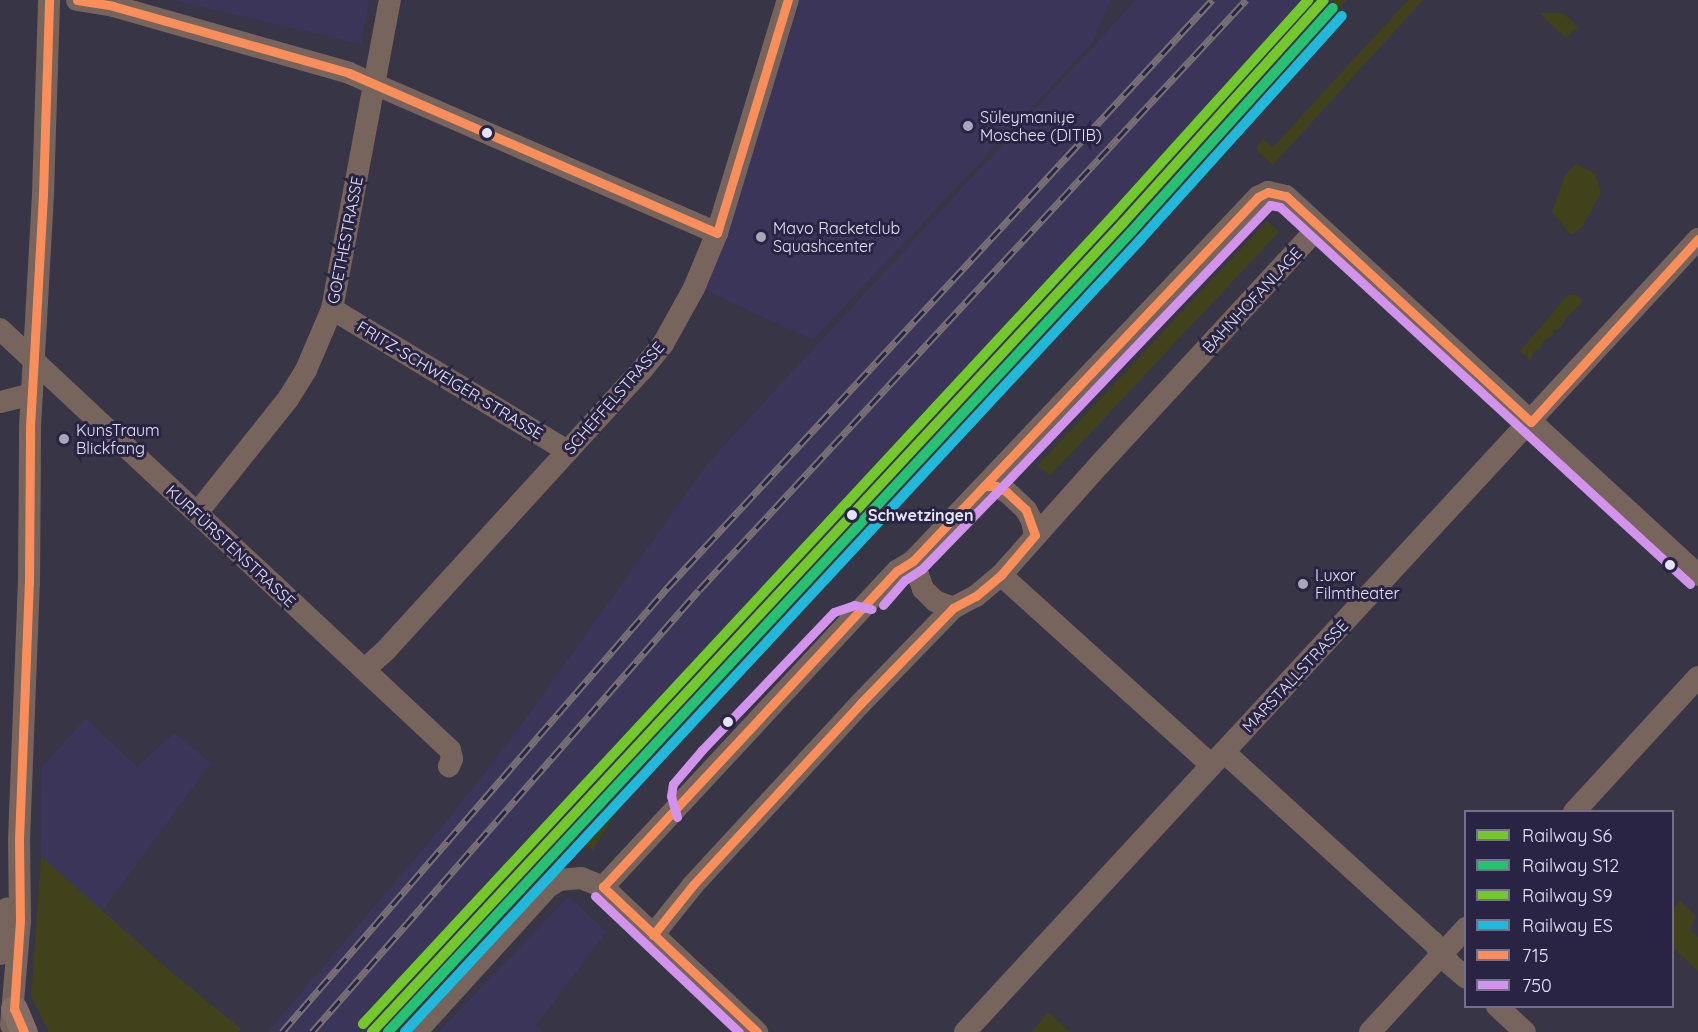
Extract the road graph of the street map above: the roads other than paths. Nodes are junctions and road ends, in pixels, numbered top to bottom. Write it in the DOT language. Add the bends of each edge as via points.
graph roads {
  1 [pos="49,0"];
  2 [pos="77,0"];
  3 [pos="390,0"];
  4 [pos="788,0"];
  5 [pos="375,86"];
  6 [pos="1319,227"];
  7 [pos="717,233"];
  8 [pos="1698,239"];
  9 [pos="332,309"];
  10 [pos="0,329"];
  11 [pos="33,361"];
  12 [pos="32,394"];
  13 [pos="0,402"];
  14 [pos="1532,422"];
  15 [pos="567,451"];
  16 [pos="986,486"];
  17 [pos="197,513"];
  18 [pos="1035,535"];
  19 [pos="913,561"];
  20 [pos="1001,575"];
  21 [pos="1698,575"];
  22 [pos="953,608"];
  23 [pos="365,669"];
  24 [pos="1698,677"];
  25 [pos="1217,759"];
  26 [pos="449,766"];
  27 [pos="1576,810"];
  28 [pos="19,840"];
  29 [pos="603,887"];
  30 [pos="1464,930"];
  31 [pos="653,935"];
  32 [pos="1442,953"];
  33 [pos="0,954"];
  34 [pos="1464,976"];
  35 [pos="1499,1008"];
  36 [pos="16,1024"];
  37 [pos="416,1032"];
  38 [pos="757,1032"];
  39 [pos="965,1032"];
  40 [pos="1370,1032"];
  41 [pos="1525,1032"];
  1 -- 11 [label="street"];
  2 -- 5 [label="street" via="113,6 262,47 348,73"];
  3 -- 5 [label="street, GOETHESTRASSE"];
  4 -- 7 [label="street, SCHEFFELSTRASSE"];
  5 -- 7 [label="street"];
  5 -- 9 [label="street, GOETHESTRASSE"];
  6 -- 14 [label="street"];
  6 -- 16 [label="street" via="1286,196 1269,192 1258,197"];
  6 -- 18 [label="street, BAHNHOFANLAGE"];
  7 -- 15 [label="street, SCHEFFELSTRASSE" via="694,288 663,344"];
  8 -- 14 [label="street, MARSTALLSTRASSE"];
  9 -- 15 [label="street, FRITZ-SCHWEIGER-STRASSE"];
  9 -- 17 [label="street, GOETHESTRASSE" via="306,370 288,399"];
  10 -- 11 [label="street, KURFÜRSTENSTRASSE"];
  11 -- 12 [label="street"];
  11 -- 17 [label="street, KURFÜRSTENSTRASSE"];
  12 -- 13 [label="street"];
  12 -- 28 [label="street"];
  14 -- 21 [label="street"];
  14 -- 25 [label="street, MARSTALLSTRASSE"];
  15 -- 23 [label="street, SCHEFFELSTRASSE"];
  16 -- 18 [label="street" via="1008,492 1029,516"];
  16 -- 19 [label="street"];
  17 -- 23 [label="street, KURFÜRSTENSTRASSE"];
  18 -- 20 [label="street, BAHNHOFANLAGE"];
  19 -- 22 [label="street" via="923,589 935,601"];
  19 -- 29 [label="street" via="897,571"];
  20 -- 22 [label="street, BAHNHOFANLAGE" via="976,596"];
  20 -- 25 [label="street"];
  22 -- 31 [label="street, BAHNHOFANLAGE" via="693,885"];
  23 -- 26 [label="street, KURFÜRSTENSTRASSE" via="450,750"];
  24 -- 27 [label="street"];
  25 -- 32 [label="street"];
  25 -- 39 [label="street, MARSTALLSTRASSE"];
  28 -- 33 [label="street"];
  28 -- 36 [label="street"];
  29 -- 31 [label="street"];
  29 -- 37 [label="street" via="581,878 560,880 548,887"];
  30 -- 32 [label="street"];
  31 -- 38 [label="street"];
  32 -- 34 [label="street"];
  32 -- 40 [label="street"];
  35 -- 41 [label="street"];
}
